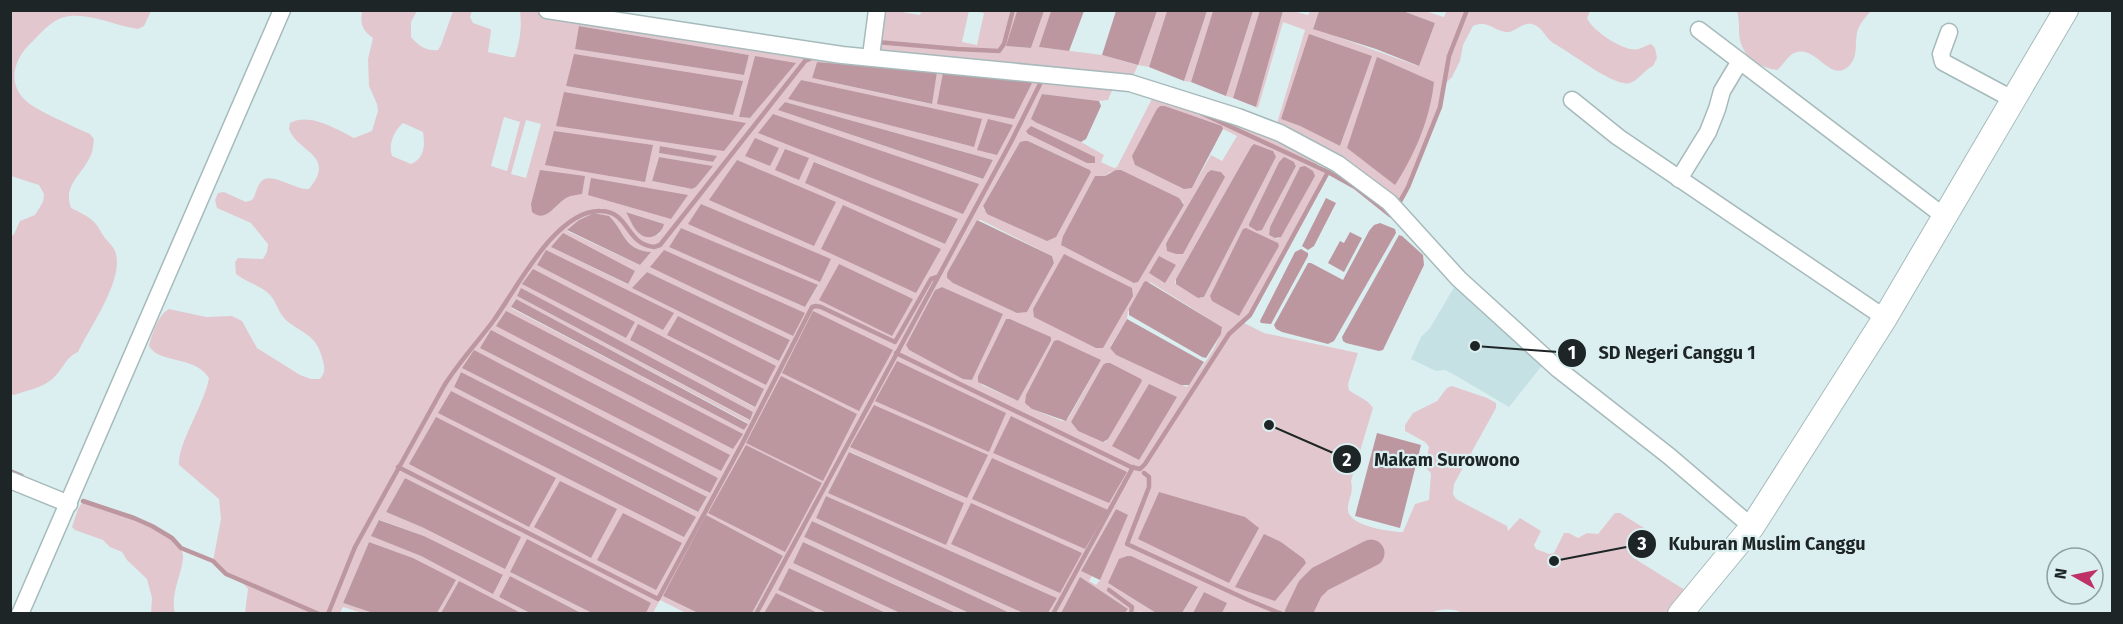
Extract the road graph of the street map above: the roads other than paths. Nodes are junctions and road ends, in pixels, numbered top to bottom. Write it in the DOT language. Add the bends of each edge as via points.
graph roads {
  1 [pos="282,10"];
  2 [pos="547,10"];
  3 [pos="877,10"];
  4 [pos="2066,10"];
  5 [pos="1699,30"];
  6 [pos="1949,32"];
  7 [pos="871,56"];
  8 [pos="1740,61"];
  9 [pos="1572,99"];
  10 [pos="2014,100"];
  11 [pos="1679,179"];
  12 [pos="1944,217"];
  13 [pos="1885,318"];
  14 [pos="10,480"];
  15 [pos="69,504"];
  16 [pos="1752,527"];
  17 [pos="20,614"];
  18 [pos="1680,614"];
  1 -- 15 [label="street"];
  2 -- 7 [label="street"];
  3 -- 7 [label="street"];
  4 -- 10 [label="street"];
  5 -- 8 [label="street"];
  6 -- 10 [label="street" via="1941,54 1943,62"];
  7 -- 16 [label="street" via="1130,83 1280,133 1338,164 1394,207 1459,279 1558,369"];
  8 -- 11 [label="street" via="1722,91 1708,132"];
  8 -- 12 [label="street"];
  9 -- 11 [label="street"];
  10 -- 12 [label="street"];
  11 -- 13 [label="street"];
  12 -- 13 [label="street"];
  13 -- 16 [label="street"];
  14 -- 15 [label="street"];
  15 -- 17 [label="street"];
  16 -- 18 [label="street"];
}
